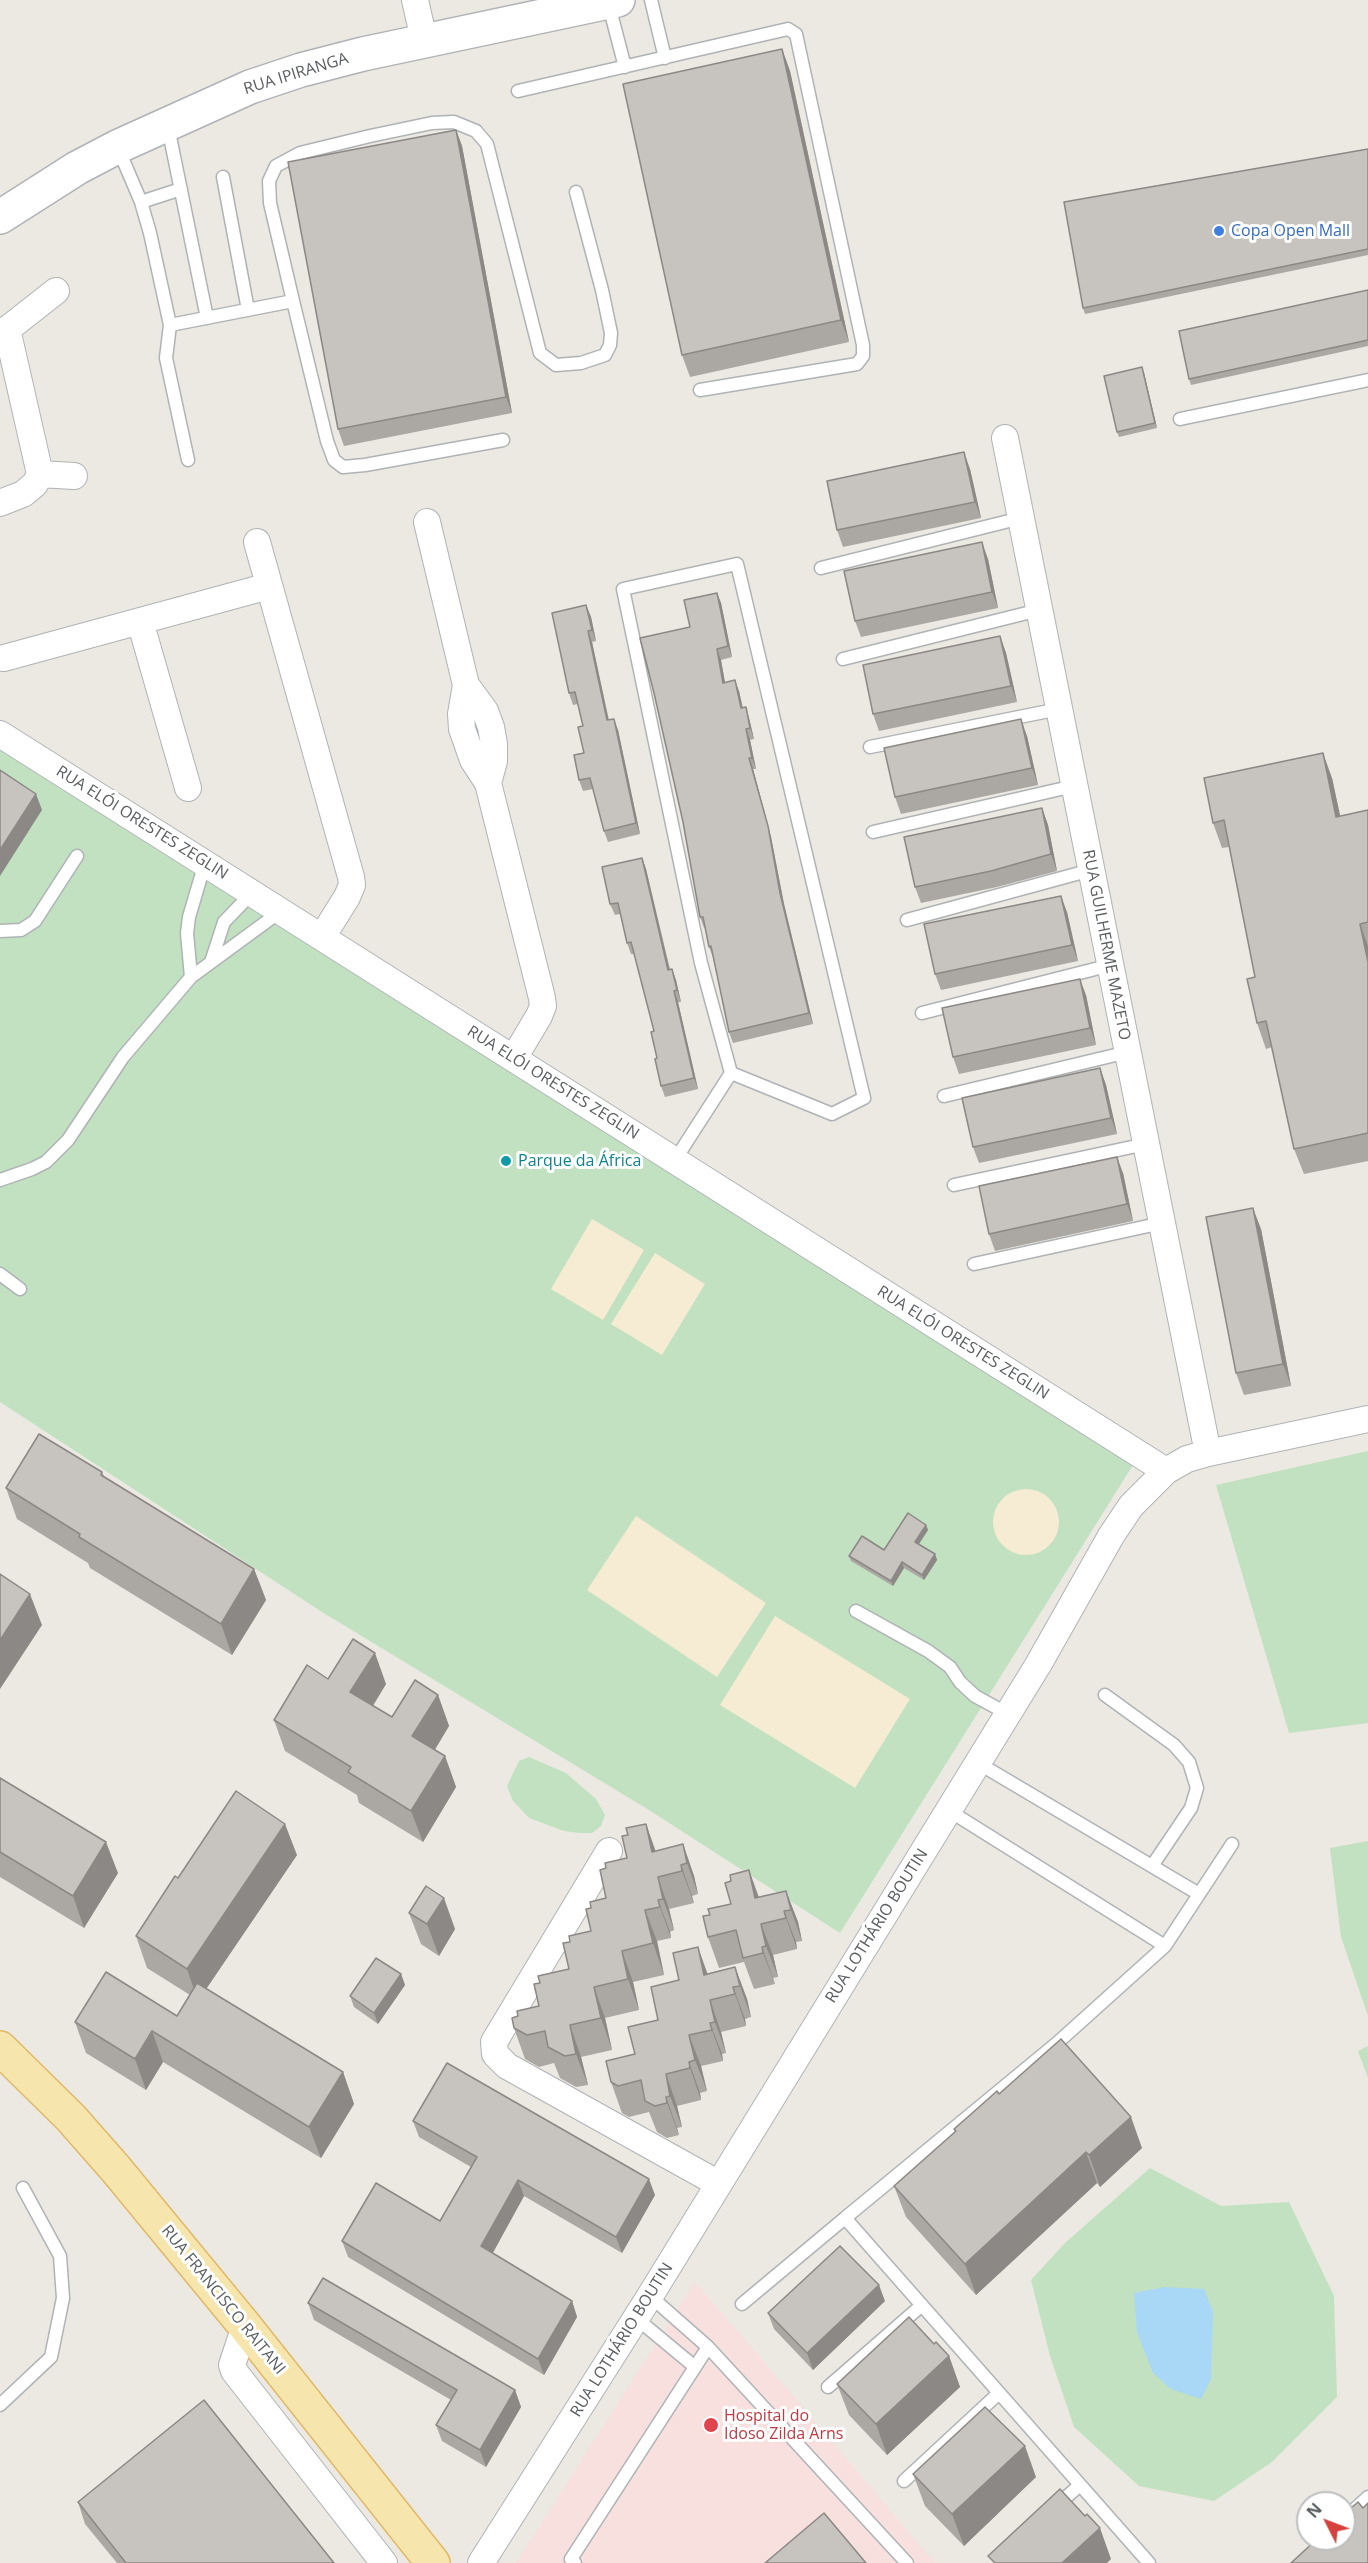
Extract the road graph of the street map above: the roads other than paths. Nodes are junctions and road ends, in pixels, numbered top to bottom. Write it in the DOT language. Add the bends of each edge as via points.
graph roads {
  1 [pos="415,0"];
  2 [pos="651,0"];
  3 [pos="613,1"];
  4 [pos="424,40"];
  5 [pos="665,58"];
  6 [pos="625,68"];
  7 [pos="518,91"];
  8 [pos="167,123"];
  9 [pos="117,147"];
  10 [pos="222,177"];
  11 [pos="181,189"];
  12 [pos="576,192"];
  13 [pos="141,202"];
  14 [pos="0,217"];
  15 [pos="56,291"];
  16 [pos="293,301"];
  17 [pos="248,310"];
  18 [pos="207,318"];
  19 [pos="170,325"];
  20 [pos="4,332"];
  21 [pos="1368,380"];
  22 [pos="700,390"];
  23 [pos="1180,419"];
  24 [pos="1005,438"];
  25 [pos="503,440"];
  26 [pos="188,460"];
  27 [pos="40,474"];
  28 [pos="74,476"];
  29 [pos="0,503"];
  30 [pos="1021,518"];
  31 [pos="427,522"];
  32 [pos="257,542"];
  33 [pos="821,568"];
  34 [pos="269,586"];
  35 [pos="1039,610"];
  36 [pos="140,621"];
  37 [pos="4,658"];
  38 [pos="843,658"];
  39 [pos="1059,709"];
  40 [pos="0,734"];
  41 [pos="870,747"];
  42 [pos="1074,786"];
  43 [pos="188,788"];
  44 [pos="873,832"];
  45 [pos="77,856"];
  46 [pos="205,863"];
  47 [pos="1092,870"];
  48 [pos="252,893"];
  49 [pos="281,911"];
  50 [pos="907,920"];
  51 [pos="0,931"];
  52 [pos="322,937"];
  53 [pos="211,962"];
  54 [pos="1111,965"];
  55 [pos="191,977"];
  56 [pos="922,1013"];
  57 [pos="1128,1052"];
  58 [pos="514,1058"];
  59 [pos="731,1073"];
  60 [pos="944,1096"];
  61 [pos="1146,1144"];
  62 [pos="675,1160"];
  63 [pos="0,1180"];
  64 [pos="954,1185"];
  65 [pos="1162,1223"];
  66 [pos="974,1264"];
  67 [pos="0,1275"];
  68 [pos="20,1289"];
  69 [pos="1368,1419"];
  70 [pos="1208,1453"];
  71 [pos="1166,1471"];
  72 [pos="856,1611"];
  73 [pos="1105,1695"];
  74 [pos="1008,1714"];
  75 [pos="978,1763"];
  76 [pos="948,1810"];
  77 [pos="1232,1844"];
  78 [pos="609,1851"];
  79 [pos="1152,1866"];
  80 [pos="1199,1894"];
  81 [pos="1165,1947"];
  82 [pos="0,2048"];
  83 [pos="719,2184"];
  84 [pos="23,2188"];
  85 [pos="845,2218"];
  86 [pos="650,2296"];
  87 [pos="742,2304"];
  88 [pos="922,2305"];
  89 [pos="636,2318"];
  90 [pos="245,2326"];
  91 [pos="708,2347"];
  92 [pos="695,2367"];
  93 [pos="828,2387"];
  94 [pos="999,2393"];
  95 [pos="0,2405"];
  96 [pos="904,2481"];
  97 [pos="1080,2486"];
  98 [pos="1368,2497"];
  99 [pos="1356,2508"];
  100 [pos="1046,2514"];
  101 [pos="384,2563"];
  102 [pos="433,2563"];
  103 [pos="481,2563"];
  104 [pos="575,2563"];
  105 [pos="907,2563"];
  106 [pos="1149,2563"];
  1 -- 4 [label="street"];
  2 -- 5 [label="lane"];
  3 -- 4 [label="main road, RUA IPIRANGA"];
  3 -- 6 [label="lane"];
  4 -- 8 [label="main road, RUA IPIRANGA" via="302,70 250,87"];
  5 -- 6 [label="lane"];
  5 -- 22 [label="lane" via="788,30 796,34 863,345 863,356 857,364"];
  6 -- 7 [label="lane"];
  8 -- 9 [label="main road, RUA IPIRANGA"];
  8 -- 11 [label="lane"];
  9 -- 13 [label="lane"];
  9 -- 14 [label="main road, RUA IPIRANGA"];
  10 -- 17 [label="lane"];
  11 -- 13 [label="lane"];
  11 -- 18 [label="lane"];
  12 -- 16 [label="lane" via="611,333 605,355 581,363 556,365 540,353 487,144 476,131 454,122 405,128 300,153 276,166 269,182 270,203"];
  13 -- 19 [label="lane"];
  15 -- 20 [label="street"];
  16 -- 17 [label="lane"];
  16 -- 25 [label="lane" via="327,441 334,460 343,467"];
  17 -- 18 [label="lane"];
  18 -- 19 [label="lane"];
  19 -- 26 [label="lane" via="166,358"];
  20 -- 27 [label="street"];
  21 -- 23 [label="lane"];
  24 -- 30 [label="street, RUA GUILHERME MAZETO"];
  27 -- 28 [label="street"];
  27 -- 29 [label="street" via="23,494"];
  30 -- 33 [label="lane"];
  30 -- 35 [label="street, RUA GUILHERME MAZETO"];
  31 -- 58 [label="street" via="466,685 462,729 472,760 489,783 543,1006"];
  32 -- 34 [label="street"];
  34 -- 36 [label="street"];
  34 -- 52 [label="street" via="351,877 347,897"];
  35 -- 38 [label="lane"];
  35 -- 39 [label="street, RUA GUILHERME MAZETO"];
  36 -- 37 [label="street"];
  36 -- 43 [label="street"];
  39 -- 41 [label="lane"];
  39 -- 42 [label="street, RUA GUILHERME MAZETO"];
  40 -- 46 [label="street, RUA ELÓI ORESTES ZEGLIN"];
  42 -- 44 [label="lane"];
  42 -- 47 [label="street, RUA GUILHERME MAZETO"];
  45 -- 51 [label="lane" via="35,921 21,930"];
  46 -- 48 [label="street, RUA ELÓI ORESTES ZEGLIN"];
  46 -- 55 [label="lane" via="187,933"];
  47 -- 50 [label="lane"];
  47 -- 54 [label="street, RUA GUILHERME MAZETO"];
  48 -- 49 [label="street, RUA ELÓI ORESTES ZEGLIN"];
  48 -- 53 [label="lane" via="224,922"];
  49 -- 52 [label="street, RUA ELÓI ORESTES ZEGLIN"];
  49 -- 53 [label="lane"];
  52 -- 58 [label="street, RUA ELÓI ORESTES ZEGLIN"];
  53 -- 55 [label="lane"];
  54 -- 56 [label="lane"];
  54 -- 57 [label="street, RUA GUILHERME MAZETO"];
  55 -- 63 [label="lane" via="123,1057 68,1140 46,1162"];
  57 -- 60 [label="lane"];
  57 -- 61 [label="street, RUA GUILHERME MAZETO"];
  58 -- 62 [label="street, RUA ELÓI ORESTES ZEGLIN"];
  59 -- 59 [label="lane" via="701,963 623,589 737,564 864,1098 832,1114"];
  59 -- 62 [label="lane"];
  61 -- 64 [label="lane"];
  61 -- 65 [label="street, RUA GUILHERME MAZETO"];
  62 -- 71 [label="street, RUA ELÓI ORESTES ZEGLIN"];
  65 -- 66 [label="lane"];
  65 -- 70 [label="street, RUA GUILHERME MAZETO"];
  67 -- 68 [label="lane"];
  69 -- 70 [label="street, RUA LOTHÁRIO BOUTIN"];
  70 -- 71 [label="street, RUA LOTHÁRIO BOUTIN"];
  71 -- 74 [label="street, RUA LOTHÁRIO BOUTIN" via="1131,1506 1111,1536"];
  72 -- 74 [label="lane" via="928,1651 950,1667 975,1696"];
  73 -- 79 [label="lane" via="1174,1745 1189,1762 1197,1788 1191,1808"];
  74 -- 75 [label="street, RUA LOTHÁRIO BOUTIN"];
  75 -- 76 [label="street, RUA LOTHÁRIO BOUTIN"];
  75 -- 79 [label="lane"];
  76 -- 81 [label="lane"];
  76 -- 83 [label="street, RUA LOTHÁRIO BOUTIN"];
  77 -- 80 [label="lane"];
  78 -- 83 [label="street" via="494,2042 495,2054 507,2066"];
  79 -- 80 [label="lane"];
  80 -- 81 [label="lane"];
  81 -- 85 [label="lane" via="1056,2044"];
  82 -- 90 [label="main road, RUA FRANCISCO RAITANI" via="115,2168"];
  83 -- 86 [label="street, RUA LOTHÁRIO BOUTIN"];
  84 -- 95 [label="lane" via="60,2256 63,2298 51,2357"];
  85 -- 87 [label="lane"];
  85 -- 88 [label="lane"];
  86 -- 89 [label="street, RUA LOTHÁRIO BOUTIN"];
  86 -- 91 [label="lane"];
  88 -- 93 [label="lane"];
  88 -- 94 [label="lane"];
  89 -- 92 [label="lane"];
  89 -- 103 [label="street, RUA LOTHÁRIO BOUTIN"];
  90 -- 101 [label="street" via="232,2365 234,2371"];
  90 -- 102 [label="main road, RUA FRANCISCO RAITANI"];
  91 -- 92 [label="lane"];
  91 -- 105 [label="lane"];
  92 -- 104 [label="lane" via="571,2559"];
  94 -- 96 [label="lane"];
  94 -- 97 [label="lane"];
  97 -- 100 [label="lane"];
  97 -- 106 [label="lane"];
  98 -- 99 [label="lane"];
}
